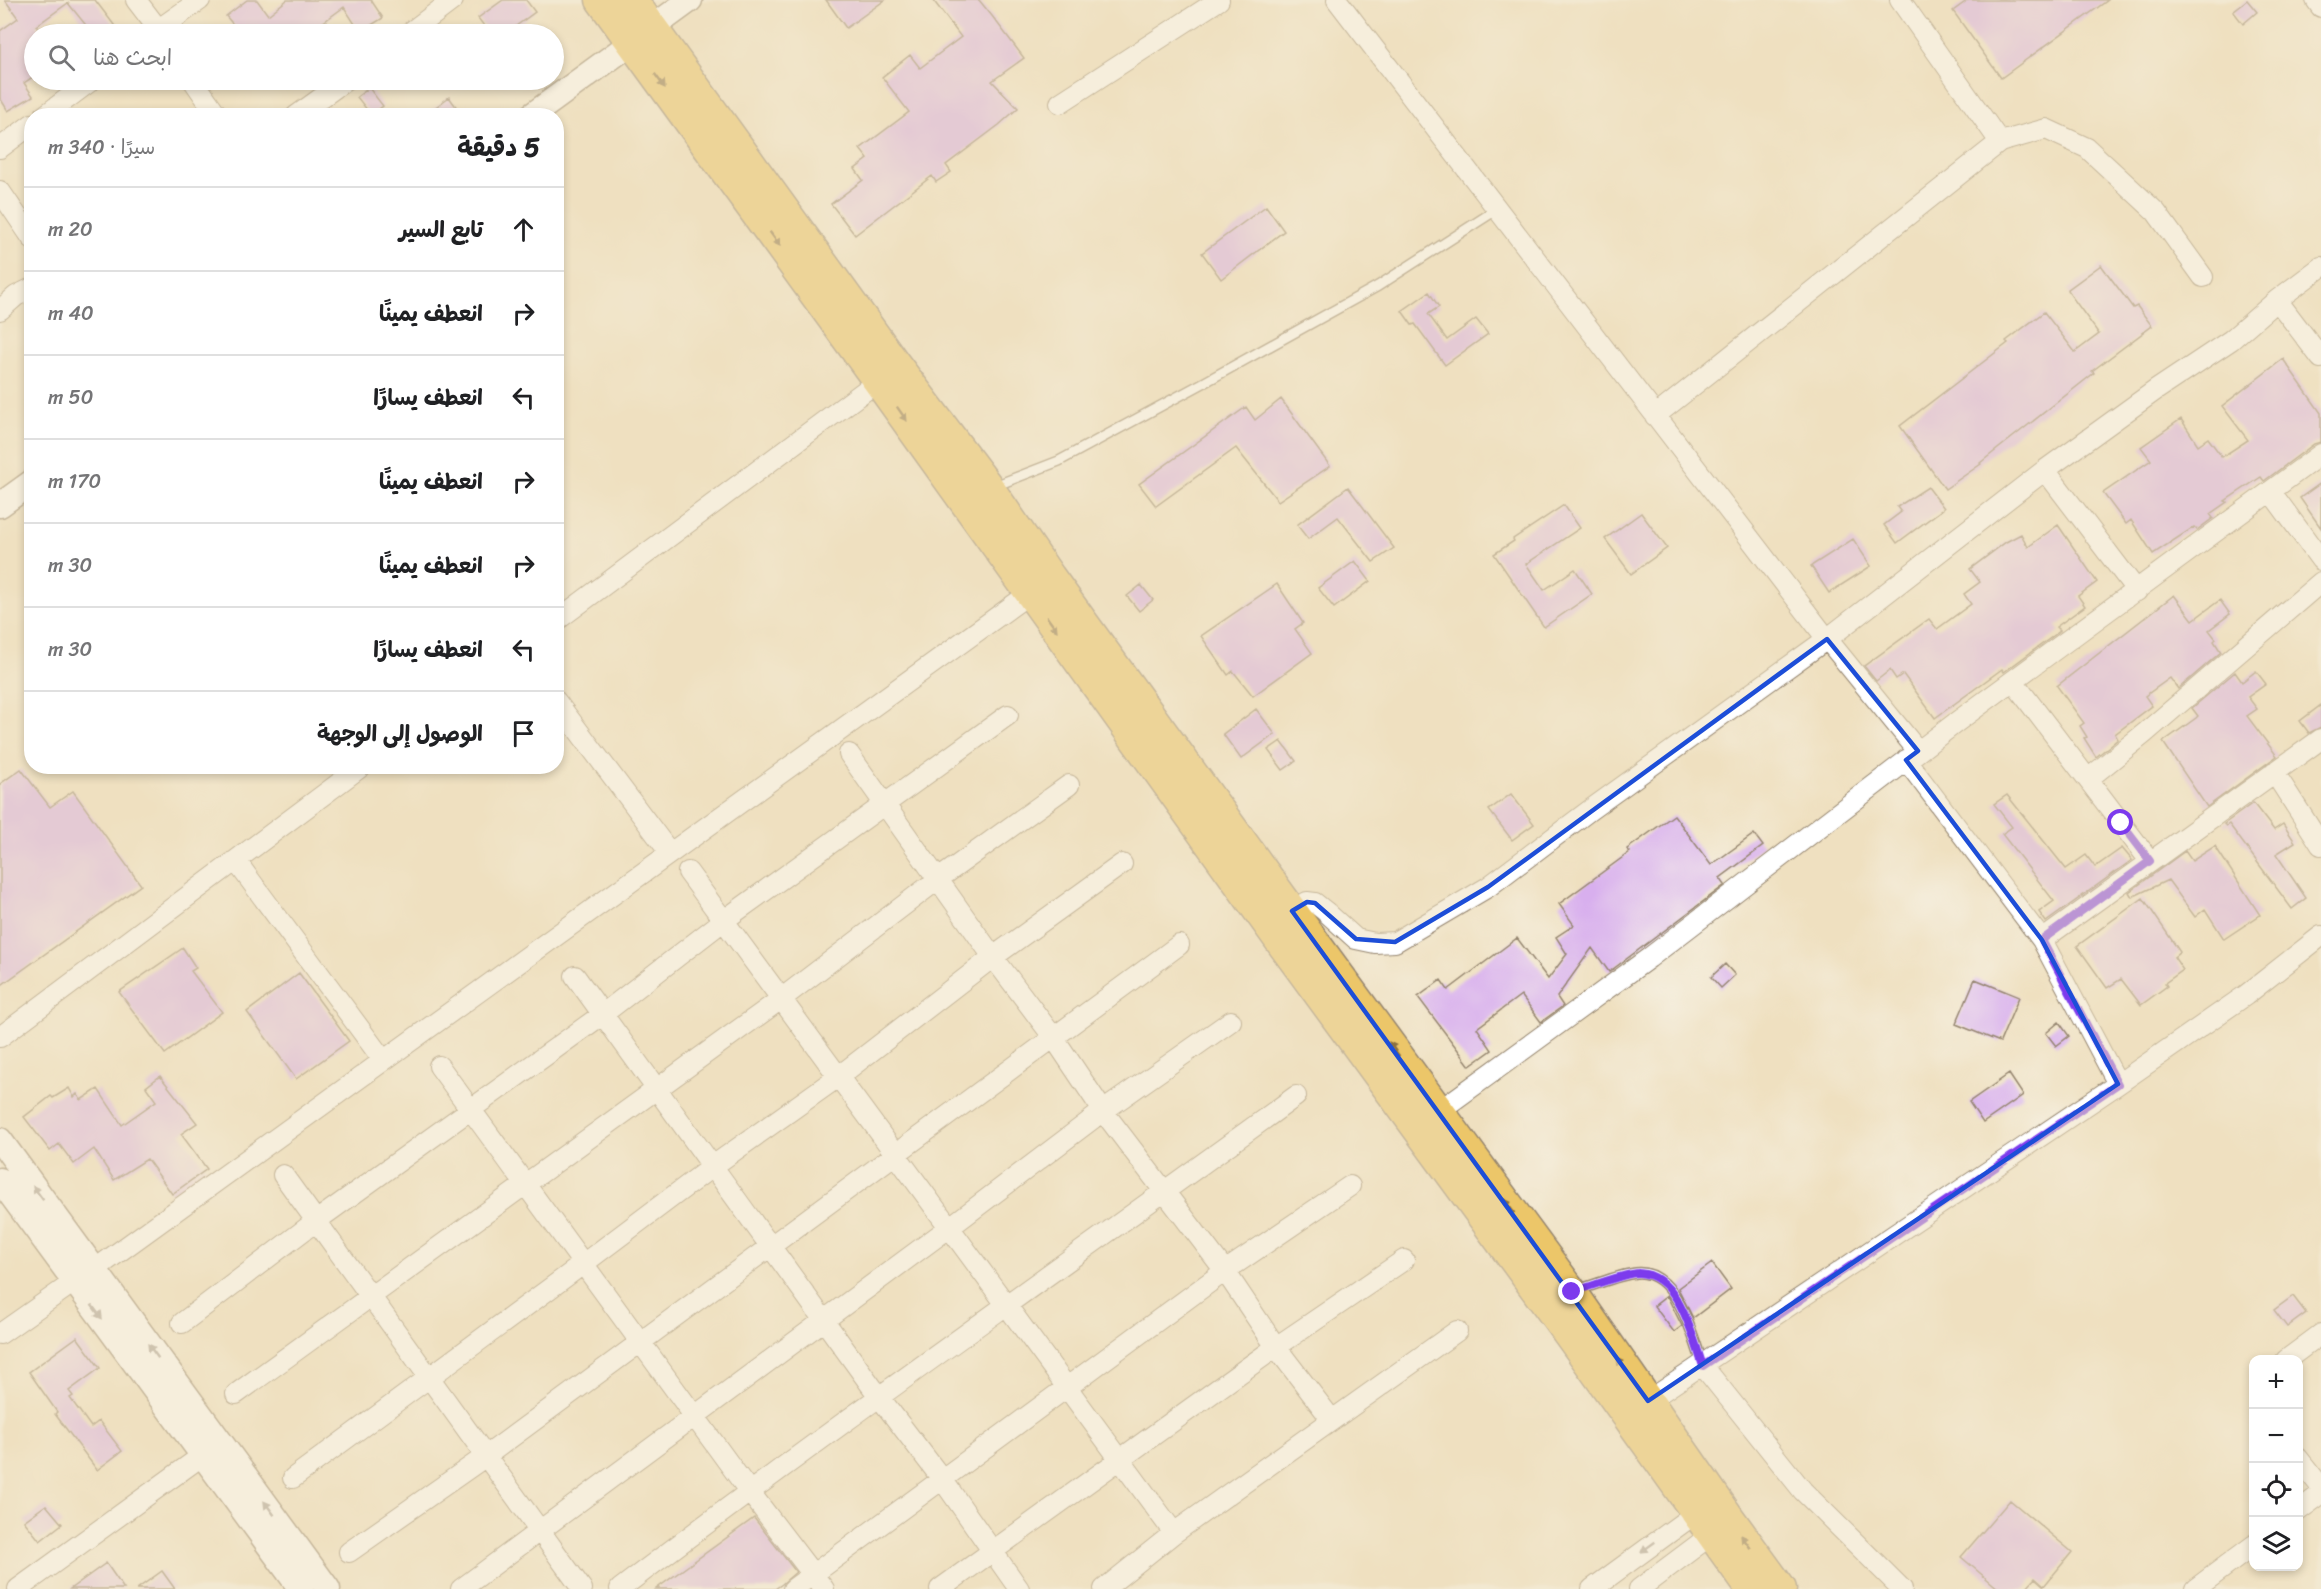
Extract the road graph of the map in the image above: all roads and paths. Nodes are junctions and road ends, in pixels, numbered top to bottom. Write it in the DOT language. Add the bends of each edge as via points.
graph roads {
  1 [pos="136,0"];
  2 [pos="200,0"];
  3 [pos="453,0"];
  4 [pos="601,0"];
  5 [pos="632,0"];
  6 [pos="690,0"];
  7 [pos="1219,0"];
  8 [pos="1337,0"];
  9 [pos="1900,0"];
  10 [pos="2316,0"];
  11 [pos="2321,7"];
  12 [pos="152,24"];
  13 [pos="169,24"];
  14 [pos="421,24"];
  15 [pos="642,35"];
  16 [pos="79,90"];
  17 [pos="200,90"];
  18 [pos="332,90"];
  19 [pos="1060,103"];
  20 [pos="55,108"];
  21 [pos="212,108"];
  22 [pos="307,108"];
  23 [pos="542,108"];
  24 [pos="24,130"];
  25 [pos="2000,142"];
  26 [pos="0,148"];
  27 [pos="0,191"];
  28 [pos="1496,210"];
  29 [pos="24,226"];
  30 [pos="2321,267"];
  31 [pos="2203,277"];
  32 [pos="24,292"];
  33 [pos="2277,300"];
  34 [pos="0,310"];
  35 [pos="2321,358"];
  36 [pos="878,381"];
  37 [pos="1655,416"];
  38 [pos="2321,454"];
  39 [pos="2045,470"];
  40 [pos="24,487"];
  41 [pos="989,488"];
  42 [pos="2271,492"];
  43 [pos="2,499"];
  44 [pos="2321,560"];
  45 [pos="2321,582"];
  46 [pos="2137,591"];
  47 [pos="1030,593"];
  48 [pos="564,615"];
  49 [pos="1827,639"];
  50 [pos="2013,681"];
  51 [pos="564,712"];
  52 [pos="1008,715"];
  53 [pos="2321,739"];
  54 [pos="849,754"];
  55 [pos="1912,756"];
  56 [pos="2274,772"];
  57 [pos="351,774"];
  58 [pos="2088,779"];
  59 [pos="1069,785"];
  60 [pos="885,806"];
  61 [pos="2321,845"];
  62 [pos="670,853"];
  63 [pos="236,861"];
  64 [pos="2150,861"];
  65 [pos="1122,864"];
  66 [pos="688,872"];
  67 [pos="937,880"];
  68 [pos="1281,920"];
  69 [pos="723,921"];
  70 [pos="2321,936"];
  71 [pos="2042,940"];
  72 [pos="1179,945"];
  73 [pos="993,957"];
  74 [pos="575,976"];
  75 [pos="781,999"];
  76 [pos="603,1014"];
  77 [pos="1231,1021"];
  78 [pos="0,1037"];
  79 [pos="1054,1038"];
  80 [pos="383,1060"];
  81 [pos="439,1066"];
  82 [pos="838,1077"];
  83 [pos="2118,1084"];
  84 [pos="657,1089"];
  85 [pos="1296,1096"];
  86 [pos="470,1109"];
  87 [pos="1103,1111"];
  88 [pos="1439,1111"];
  89 [pos="0,1140"];
  90 [pos="896,1153"];
  91 [pos="713,1166"];
  92 [pos="283,1175"];
  93 [pos="0,1180"];
  94 [pos="525,1185"];
  95 [pos="1350,1186"];
  96 [pos="1165,1192"];
  97 [pos="316,1221"];
  98 [pos="950,1227"];
  99 [pos="771,1247"];
  100 [pos="1404,1260"];
  101 [pos="584,1264"];
  102 [pos="1225,1272"];
  103 [pos="84,1276"];
  104 [pos="1572,1292"];
  105 [pos="370,1297"];
  106 [pos="1005,1304"];
  107 [pos="824,1320"];
  108 [pos="182,1323"];
  109 [pos="1457,1331"];
  110 [pos="0,1334"];
  111 [pos="2321,1334"];
  112 [pos="640,1341"];
  113 [pos="1276,1347"];
  114 [pos="2292,1355"];
  115 [pos="1703,1366"];
  116 [pos="430,1378"];
  117 [pos="1066,1388"];
  118 [pos="236,1395"];
  119 [pos="880,1398"];
  120 [pos="1648,1401"];
  121 [pos="694,1415"];
  122 [pos="1332,1420"];
  123 [pos="203,1455"];
  124 [pos="486,1456"];
  125 [pos="1118,1459"];
  126 [pos="2302,1463"];
  127 [pos="293,1478"];
  128 [pos="942,1479"];
  129 [pos="2321,1487"];
  130 [pos="749,1491"];
  131 [pos="2321,1494"];
  132 [pos="2303,1507"];
  133 [pos="1704,1524"];
  134 [pos="539,1530"];
  135 [pos="1174,1533"];
  136 [pos="282,1544"];
  137 [pos="2249,1548"];
  138 [pos="992,1550"];
  139 [pos="349,1552"];
  140 [pos="819,1582"];
  141 [pos="18,1589"];
  142 [pos="302,1589"];
  143 [pos="328,1589"];
  144 [pos="461,1589"];
  145 [pos="582,1589"];
  146 [pos="620,1589"];
  147 [pos="793,1589"];
  148 [pos="940,1589"];
  149 [pos="1019,1589"];
  150 [pos="1104,1589"];
  151 [pos="1592,1589"];
  152 [pos="1639,1589"];
  153 [pos="1751,1589"];
  154 [pos="1781,1589"];
  155 [pos="1902,1589"];
  156 [pos="2195,1589"];
  1 -- 12 [label="street"];
  2 -- 13 [label="street"];
  3 -- 14 [label="street"];
  4 -- 15 [label="main road"];
  5 -- 15 [label="main road"];
  6 -- 15 [label="street"];
  7 -- 19 [label="street"];
  8 -- 28 [label="street"];
  9 -- 25 [label="street"];
  10 -- 11 [label="street"];
  15 -- 23 [label="street"];
  15 -- 36 [label="main road, one-way"];
  15 -- 41 [label="main road"];
  16 -- 20 [label="street"];
  17 -- 21 [label="street"];
  18 -- 22 [label="street"];
  24 -- 26 [label="street"];
  25 -- 31 [label="street" via="2046,129 2087,148 2156,212"];
  25 -- 37 [label="street"];
  27 -- 29 [label="street"];
  28 -- 37 [label="street"];
  28 -- 41 [label="lane" via="1378,286 1195,388 1059,461"];
  30 -- 33 [label="street"];
  32 -- 34 [label="street"];
  33 -- 35 [label="street"];
  33 -- 39 [label="street" via="2231,340"];
  36 -- 47 [label="main road, one-way"];
  36 -- 48 [label="street"];
  37 -- 49 [label="street"];
  38 -- 42 [label="street"];
  39 -- 46 [label="street"];
  39 -- 49 [label="street"];
  40 -- 43 [label="street"];
  41 -- 68 [label="main road"];
  42 -- 44 [label="street"];
  42 -- 46 [label="street"];
  45 -- 58 [label="street"];
  46 -- 50 [label="street"];
  47 -- 62 [label="street"];
  47 -- 68 [label="main road, one-way"];
  49 -- 55 [label="street"];
  49 -- 68 [label="street" via="1488,887 1395,942 1375,944 1356,939 1315,903 1307,902"];
  50 -- 55 [label="street"];
  50 -- 58 [label="street"];
  51 -- 62 [label="street"];
  52 -- 60 [label="street"];
  53 -- 56 [label="street"];
  54 -- 60 [label="street"];
  55 -- 71 [label="street"];
  55 -- 88 [label="street" via="1639,966"];
  56 -- 61 [label="street"];
  56 -- 64 [label="street"];
  57 -- 63 [label="street"];
  58 -- 64 [label="street"];
  59 -- 67 [label="street"];
  60 -- 67 [label="street"];
  60 -- 69 [label="street"];
  62 -- 80 [label="street"];
  63 -- 78 [label="street"];
  63 -- 80 [label="street"];
  64 -- 71 [label="street"];
  65 -- 73 [label="street"];
  66 -- 69 [label="street"];
  67 -- 73 [label="street"];
  67 -- 75 [label="street"];
  88 -- 68 [label="main road, one-way"];
  68 -- 133 [label="main road"];
  69 -- 75 [label="street"];
  69 -- 76 [label="street"];
  70 -- 83 [label="street" via="2246,995"];
  71 -- 83 [label="street"];
  72 -- 79 [label="street"];
  73 -- 79 [label="street"];
  73 -- 82 [label="street"];
  74 -- 76 [label="street"];
  75 -- 82 [label="street"];
  75 -- 84 [label="street"];
  76 -- 84 [label="street"];
  76 -- 86 [label="street"];
  77 -- 87 [label="street"];
  79 -- 87 [label="street"];
  79 -- 90 [label="street"];
  80 -- 103 [label="street"];
  81 -- 86 [label="street"];
  82 -- 90 [label="street"];
  82 -- 91 [label="street"];
  83 -- 115 [label="street"];
  84 -- 91 [label="street"];
  84 -- 94 [label="street"];
  85 -- 96 [label="street"];
  86 -- 94 [label="street"];
  86 -- 97 [label="street"];
  87 -- 96 [label="street"];
  87 -- 98 [label="street"];
  104 -- 88 [label="main road, one-way"];
  103 -- 89 [label="street, one-way"];
  90 -- 98 [label="street"];
  90 -- 99 [label="street"];
  91 -- 99 [label="street"];
  91 -- 101 [label="street"];
  92 -- 97 [label="street"];
  93 -- 103 [label="street"];
  94 -- 101 [label="street"];
  94 -- 105 [label="street"];
  95 -- 102 [label="street"];
  96 -- 102 [label="street"];
  96 -- 106 [label="street"];
  97 -- 105 [label="street"];
  97 -- 108 [label="street"];
  98 -- 106 [label="street"];
  98 -- 107 [label="street"];
  99 -- 107 [label="street"];
  99 -- 112 [label="street"];
  100 -- 113 [label="street"];
  101 -- 112 [label="street"];
  101 -- 116 [label="street"];
  102 -- 113 [label="street"];
  102 -- 117 [label="street"];
  103 -- 110 [label="street"];
  103 -- 123 [label="street, one-way"];
  136 -- 103 [label="street, one-way"];
  104 -- 115 [label="lane" via="1638,1273 1659,1278 1679,1301"];
  120 -- 104 [label="main road, one-way"];
  105 -- 116 [label="street"];
  105 -- 118 [label="street"];
  106 -- 117 [label="street"];
  106 -- 119 [label="street"];
  107 -- 119 [label="street"];
  107 -- 121 [label="street"];
  109 -- 122 [label="street"];
  111 -- 114 [label="street"];
  112 -- 121 [label="street"];
  112 -- 124 [label="street"];
  113 -- 122 [label="street"];
  113 -- 125 [label="street"];
  115 -- 120 [label="street"];
  115 -- 155 [label="street" via="1803,1491"];
  116 -- 124 [label="street"];
  116 -- 127 [label="street"];
  117 -- 125 [label="street"];
  117 -- 128 [label="street"];
  119 -- 128 [label="street"];
  119 -- 130 [label="street"];
  154 -- 120 [label="main road, one-way"];
  121 -- 130 [label="street"];
  121 -- 134 [label="street"];
  122 -- 135 [label="street"];
  123 -- 136 [label="street"];
  123 -- 141 [label="street"];
  124 -- 134 [label="street"];
  124 -- 139 [label="street"];
  125 -- 135 [label="street"];
  125 -- 138 [label="street"];
  126 -- 129 [label="street"];
  128 -- 138 [label="street"];
  128 -- 140 [label="street"];
  130 -- 140 [label="street"];
  130 -- 146 [label="street"];
  131 -- 132 [label="street"];
  133 -- 151 [label="street, one-way"];
  133 -- 152 [label="street"];
  133 -- 153 [label="main road"];
  134 -- 144 [label="street"];
  134 -- 145 [label="street"];
  135 -- 150 [label="street"];
  136 -- 142 [label="street"];
  136 -- 143 [label="street"];
  137 -- 156 [label="street"];
  138 -- 148 [label="street"];
  138 -- 149 [label="street"];
  140 -- 147 [label="street"];
}
